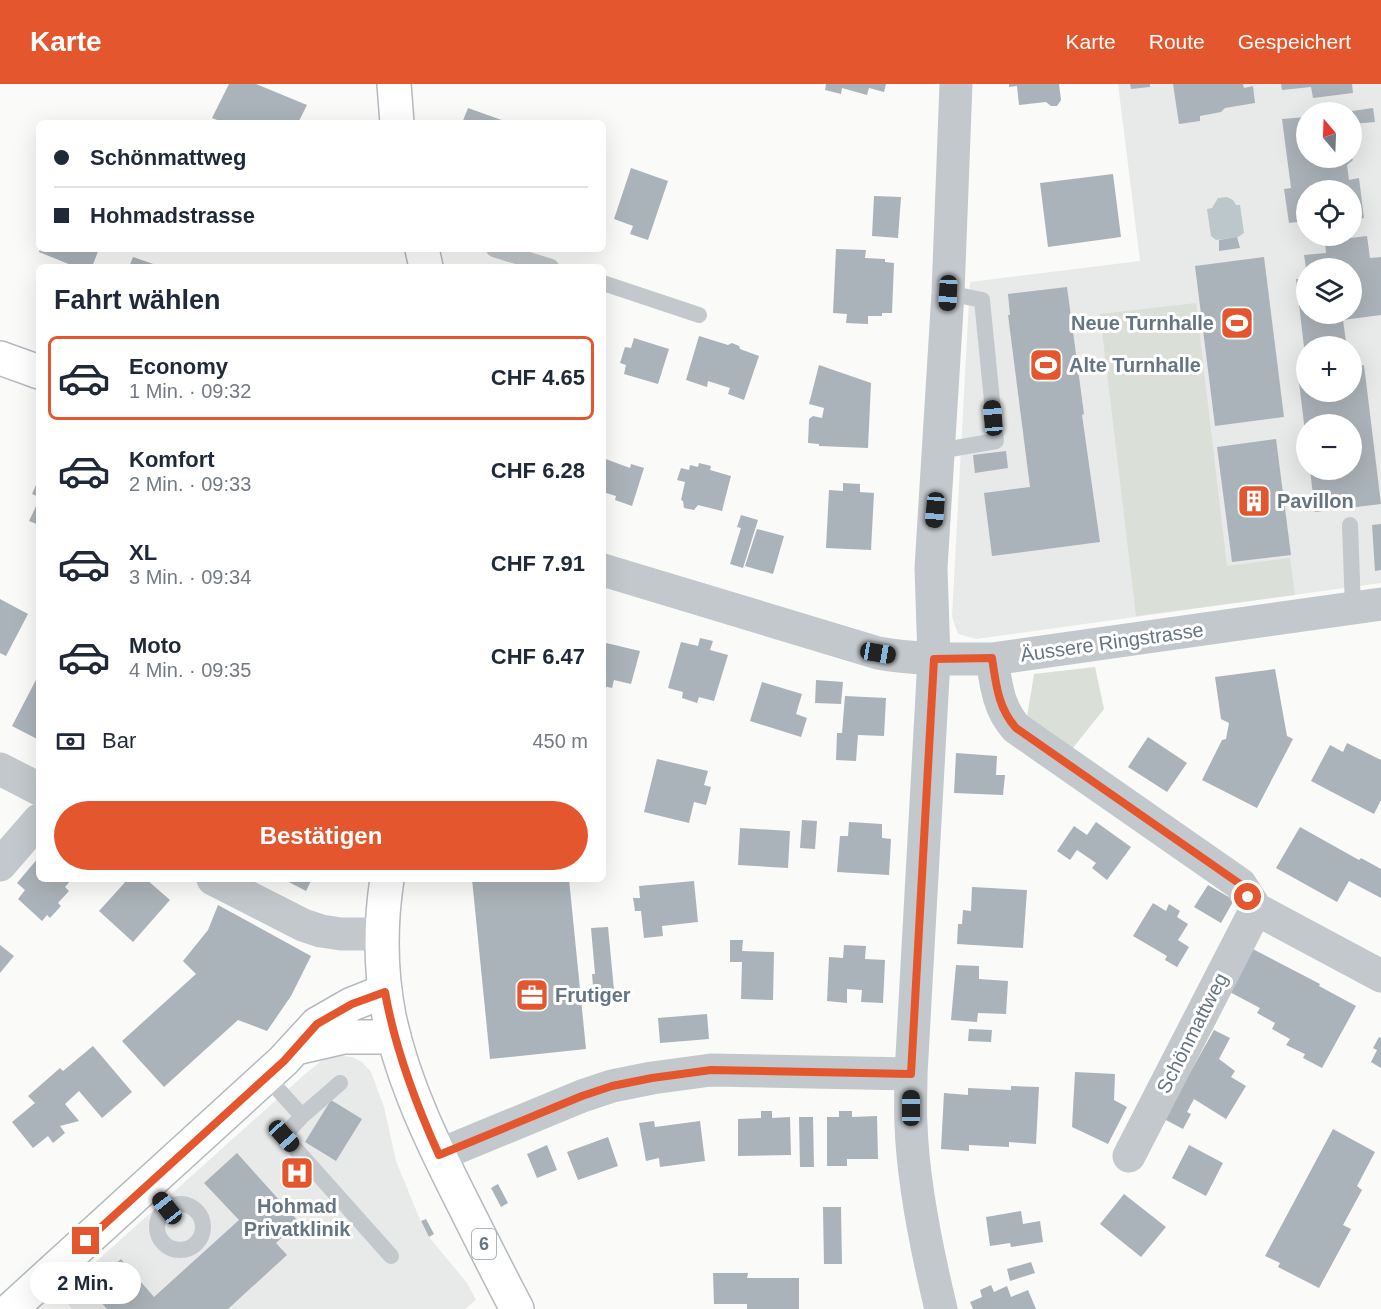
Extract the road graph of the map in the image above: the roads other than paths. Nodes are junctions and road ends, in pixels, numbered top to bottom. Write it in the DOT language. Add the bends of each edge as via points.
graph roads {
  1 [pos="394,84"];
  2 [pos="956,84"];
  3 [pos="398,120"];
  4 [pos="504,252"];
  5 [pos="542,264"];
  6 [pos="606,285"];
  7 [pos="948,293"];
  8 [pos="699,315"];
  9 [pos="0,358"];
  10 [pos="36,371"];
  11 [pos="939,451"];
  12 [pos="1350,525"];
  13 [pos="606,571"];
  14 [pos="1367,606"];
  15 [pos="992,658"];
  16 [pos="934,659"];
  17 [pos="0,769"];
  18 [pos="36,787"];
  19 [pos="36,823"];
  20 [pos="0,865"];
  21 [pos="219,882"];
  22 [pos="387,882"];
  23 [pos="1256,909"];
  24 [pos="381,934"];
  25 [pos="1381,976"];
  26 [pos="385,992"];
  27 [pos="394,1037"];
  28 [pos="296,1048"];
  29 [pos="911,1074"];
  30 [pos="266,1076"];
  31 [pos="340,1083"];
  32 [pos="302,1116"];
  33 [pos="439,1155"];
  34 [pos="1129,1156"];
  35 [pos="391,1256"];
  36 [pos="11,1309"];
  37 [pos="517,1309"];
  38 [pos="941,1309"];
  1 -- 3 [label="main road"];
  2 -- 7 [label="street"];
  4 -- 5 [label="lane"];
  6 -- 8 [label="lane"];
  7 -- 11 [label="street"];
  7 -- 11 [label="lane" via="982,300 996,441"];
  9 -- 10 [label="main road"];
  11 -- 16 [label="street" via="931,568"];
  12 -- 14 [label="lane"];
  13 -- 16 [label="street, Äussere Ringstrasse" via="878,653"];
  14 -- 15 [label="street, Äussere Ringstrasse"];
  15 -- 16 [label="street, Äussere Ringstrasse"];
  15 -- 23 [label="street" via="998,695 1016,728 1240,884"];
  16 -- 29 [label="street"];
  17 -- 18 [label="street"];
  19 -- 20 [label="street"];
  21 -- 24 [label="street" via="303,926 341,934"];
  22 -- 24 [label="main road, 6"];
  23 -- 25 [label="street"];
  23 -- 34 [label="street, Schönmattweg"];
  24 -- 26 [label="main road, 6"];
  26 -- 27 [label="main road, 6"];
  26 -- 28 [label="main road" via="352,1004 317,1024"];
  27 -- 28 [label="main road" via="344,1037"];
  27 -- 33 [label="main road, 6"];
  28 -- 30 [label="main road"];
  29 -- 33 [label="street" via="711,1070 652,1078 582,1096"];
  29 -- 38 [label="street" via="916,1175"];
  30 -- 32 [label="lane"];
  30 -- 36 [label="main road" via="157,1196"];
  31 -- 32 [label="lane"];
  32 -- 35 [label="lane" via="284,1136"];
  33 -- 37 [label="main road, 6"];
}
